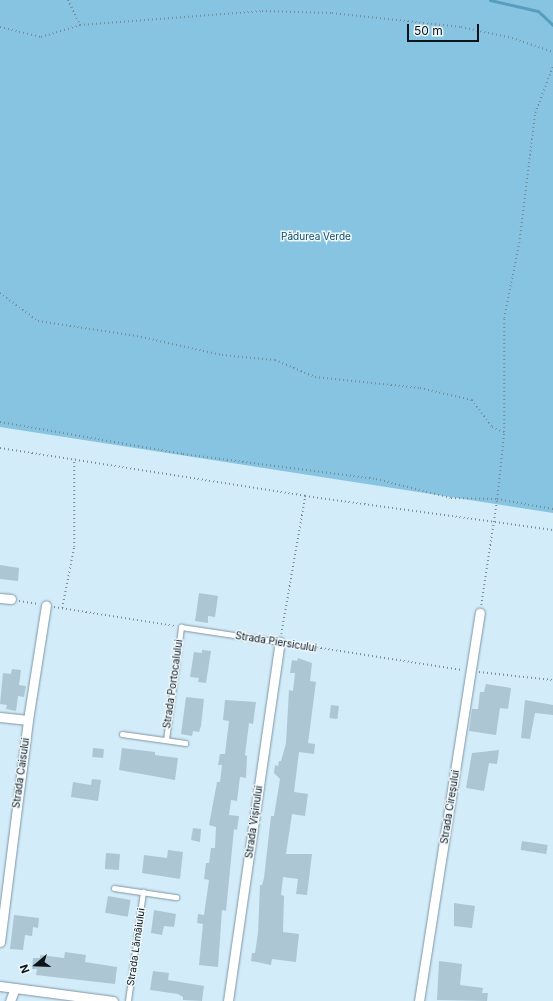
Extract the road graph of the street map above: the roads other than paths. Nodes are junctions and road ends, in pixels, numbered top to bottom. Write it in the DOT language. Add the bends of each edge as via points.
graph roads {
  1 [pos="0,598"];
  2 [pos="11,599"];
  3 [pos="46,605"];
  4 [pos="480,613"];
  5 [pos="181,627"];
  6 [pos="280,642"];
  7 [pos="0,717"];
  8 [pos="28,720"];
  9 [pos="122,734"];
  10 [pos="166,740"];
  11 [pos="185,743"];
  12 [pos="5,855"];
  13 [pos="114,888"];
  14 [pos="143,892"];
  15 [pos="176,897"];
  16 [pos="0,942"];
  17 [pos="0,986"];
  18 [pos="15,988"];
  19 [pos="10,1001"];
  20 [pos="113,1001"];
  21 [pos="128,1001"];
  22 [pos="228,1001"];
  23 [pos="419,1001"];
  1 -- 2 [label="street"];
  3 -- 8 [label="street, Strada Caisului"];
  4 -- 23 [label="street, Strada Cireșului"];
  5 -- 6 [label="lane, Strada Piersicului"];
  5 -- 10 [label="lane, Strada Portocalului"];
  6 -- 22 [label="street, Strada Vișinului"];
  7 -- 8 [label="street"];
  8 -- 12 [label="street, Strada Caisului"];
  9 -- 10 [label="lane, Strada Portocalului"];
  10 -- 11 [label="lane, Strada Portocalului"];
  12 -- 16 [label="street, Strada Caisului"];
  13 -- 14 [label="lane"];
  14 -- 15 [label="lane"];
  14 -- 21 [label="lane, Strada Lămâiului"];
  17 -- 18 [label="street"];
  18 -- 19 [label="street"];
  18 -- 20 [label="street"];
}
